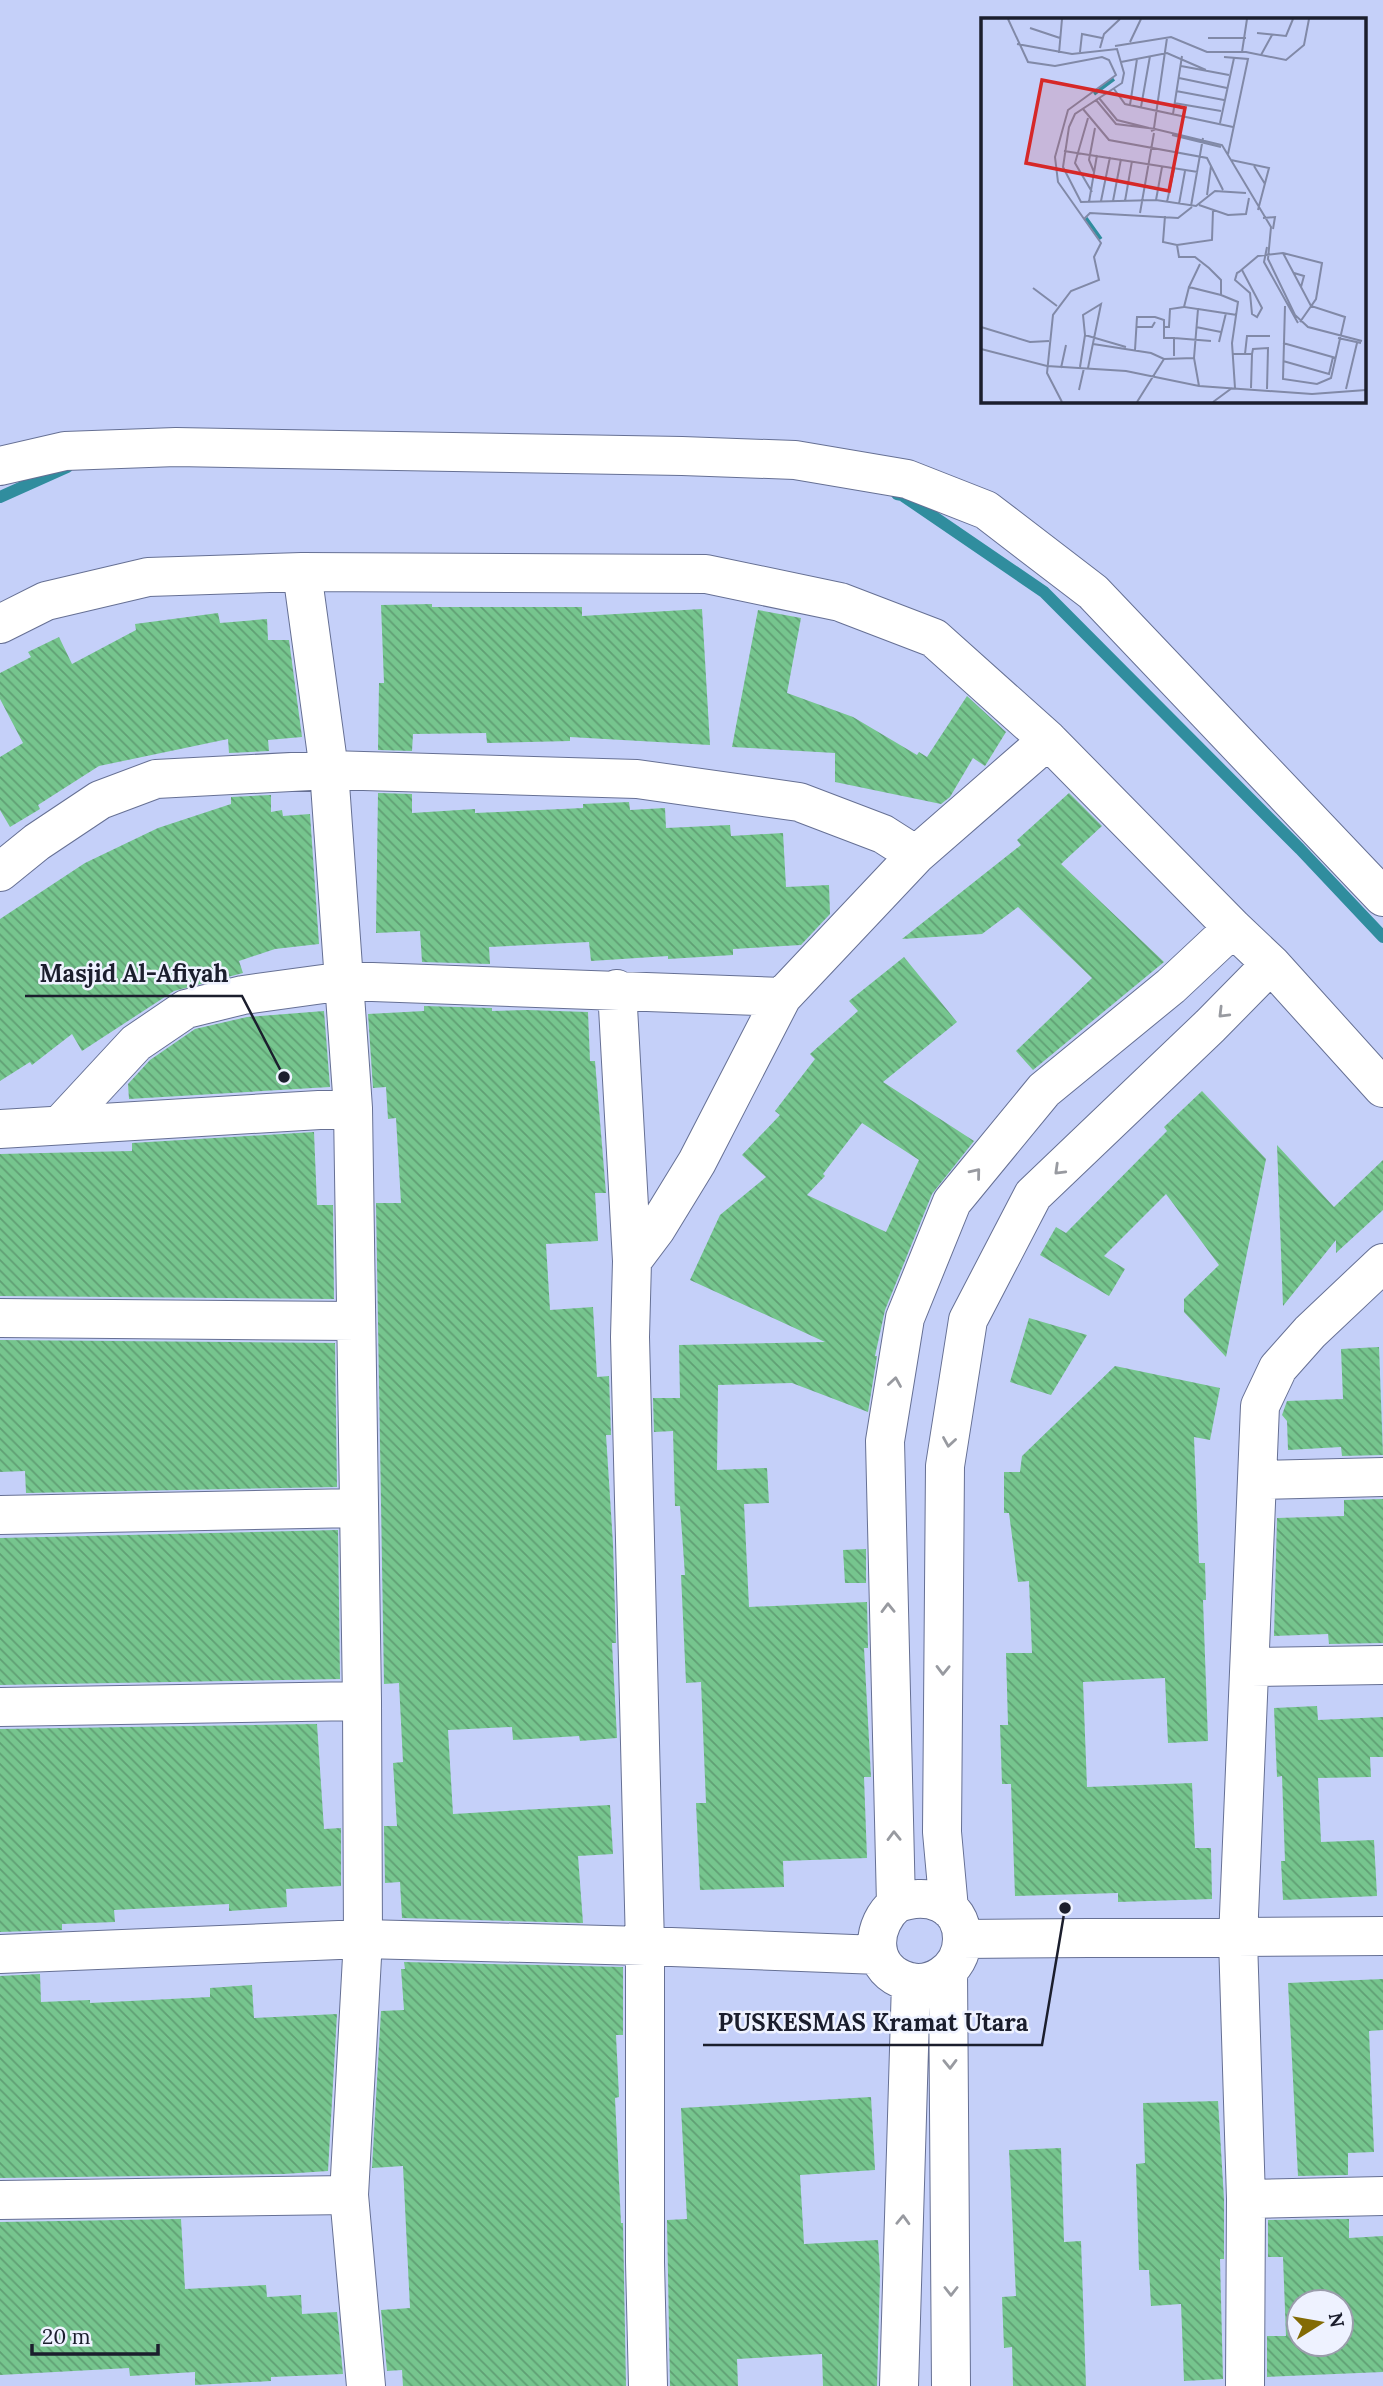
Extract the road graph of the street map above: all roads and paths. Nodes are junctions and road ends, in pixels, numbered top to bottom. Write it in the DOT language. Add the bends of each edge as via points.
graph roads {
  1 [pos="0,466"];
  2 [pos="302,572"];
  3 [pos="0,624"];
  4 [pos="1048,740"];
  5 [pos="329,770"];
  6 [pos="916,855"];
  7 [pos="0,872"];
  8 [pos="1383,897"];
  9 [pos="1233,928"];
  10 [pos="1271,964"];
  11 [pos="345,981"];
  12 [pos="617,989"];
  13 [pos="782,997"];
  14 [pos="1383,1088"];
  15 [pos="354,1108"];
  16 [pos="60,1125"];
  17 [pos="0,1129"];
  18 [pos="632,1261"];
  19 [pos="1383,1263"];
  20 [pos="0,1318"];
  21 [pos="356,1321"];
  22 [pos="1383,1477"];
  23 [pos="1257,1480"];
  24 [pos="358,1508"];
  25 [pos="0,1515"];
  26 [pos="1383,1665"];
  27 [pos="1251,1667"];
  28 [pos="362,1701"];
  29 [pos="0,1707"];
  30 [pos="896,1904"];
  31 [pos="1383,1936"];
  32 [pos="363,1939"];
  33 [pos="1238,1939"];
  34 [pos="953,1940"];
  35 [pos="645,1946"];
  36 [pos="0,1954"];
  37 [pos="879,1955"];
  38 [pos="911,1982"];
  39 [pos="349,2194"];
  40 [pos="1383,2196"];
  41 [pos="1246,2199"];
  42 [pos="0,2200"];
  43 [pos="366,2386"];
  44 [pos="648,2386"];
  45 [pos="899,2386"];
  46 [pos="951,2386"];
  47 [pos="1245,2386"];
  1 -- 8 [label="street" via="65,451 176,447 795,460 907,479 986,510 1093,592"];
  2 -- 3 [label="street" via="148,577 46,601"];
  2 -- 4 [label="street" via="706,574 840,602 934,638"];
  2 -- 5 [label="street"];
  4 -- 6 [label="street"];
  4 -- 9 [label="street"];
  5 -- 6 [label="street" via="637,779 799,802 883,834"];
  5 -- 7 [label="street" via="156,779 100,800"];
  5 -- 11 [label="street"];
  6 -- 13 [label="street"];
  9 -- 10 [label="street"];
  30 -- 9 [label="street, one-way" via="885,1441 905,1318 952,1202 1044,1090 1171,986"];
  10 -- 14 [label="street"];
  10 -- 34 [label="street, one-way" via="1033,1195 968,1320 945,1466 942,1832"];
  11 -- 12 [label="street"];
  11 -- 15 [label="street"];
  11 -- 16 [label="street" via="243,995 187,1009 136,1043"];
  12 -- 13 [label="street"];
  12 -- 18 [label="street"];
  13 -- 18 [label="street" via="697,1162"];
  15 -- 16 [label="street"];
  15 -- 21 [label="street"];
  16 -- 17 [label="street"];
  18 -- 35 [label="street"];
  19 -- 23 [label="street" via="1278,1368 1260,1406"];
  20 -- 21 [label="street"];
  21 -- 24 [label="street"];
  22 -- 23 [label="street"];
  23 -- 27 [label="street"];
  24 -- 25 [label="street"];
  24 -- 28 [label="street"];
  26 -- 27 [label="street"];
  27 -- 33 [label="street"];
  28 -- 29 [label="street"];
  28 -- 32 [label="street"];
  30 -- 34 [label="street" via="923,1897 937,1901"];
  30 -- 37 [label="street" via="879,1926"];
  31 -- 33 [label="street"];
  32 -- 35 [label="street"];
  32 -- 36 [label="street"];
  32 -- 39 [label="street"];
  33 -- 34 [label="street"];
  33 -- 41 [label="street"];
  34 -- 38 [label="street" via="931,1981"];
  34 -- 46 [label="street, one-way"];
  35 -- 37 [label="street"];
  35 -- 44 [label="street"];
  37 -- 38 [label="street" via="892,1973"];
  45 -- 38 [label="street, one-way"];
  39 -- 42 [label="street"];
  39 -- 43 [label="street"];
  40 -- 41 [label="street"];
  41 -- 47 [label="street"];
}
